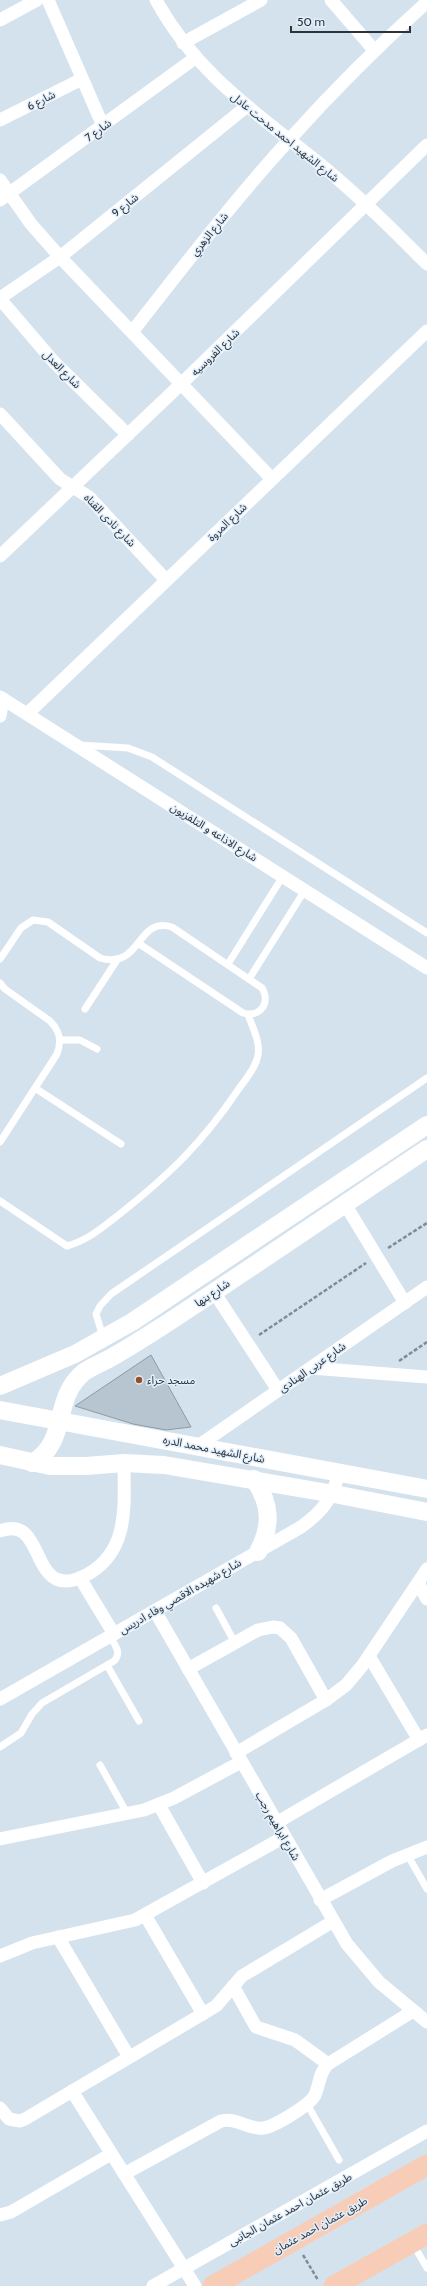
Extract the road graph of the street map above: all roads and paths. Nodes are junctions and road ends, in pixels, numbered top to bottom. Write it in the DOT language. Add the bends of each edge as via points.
graph roads {
  1 [pos="37,0"];
  2 [pos="48,0"];
  3 [pos="156,0"];
  4 [pos="261,0"];
  5 [pos="332,0"];
  6 [pos="427,2"];
  7 [pos="0,20"];
  8 [pos="183,43"];
  9 [pos="374,50"];
  10 [pos="195,58"];
  11 [pos="82,79"];
  12 [pos="246,107"];
  13 [pos="0,120"];
  14 [pos="103,126"];
  15 [pos="289,139"];
  16 [pos="427,145"];
  17 [pos="0,180"];
  18 [pos="5,198"];
  19 [pos="368,204"];
  20 [pos="60,257"];
  21 [pos="427,264"];
  22 [pos="0,299"];
  23 [pos="427,330"];
  24 [pos="132,332"];
  25 [pos="181,384"];
  26 [pos="0,414"];
  27 [pos="128,435"];
  28 [pos="272,479"];
  29 [pos="74,486"];
  30 [pos="0,556"];
  31 [pos="166,580"];
  32 [pos="1,698"];
  33 [pos="27,714"];
  34 [pos="0,716"];
  35 [pos="75,745"];
  36 [pos="283,876"];
  37 [pos="305,890"];
  38 [pos="427,933"];
  39 [pos="138,943"];
  40 [pos="0,958"];
  41 [pos="117,960"];
  42 [pos="228,964"];
  43 [pos="427,968"];
  44 [pos="249,979"];
  45 [pos="0,983"];
  46 [pos="85,1009"];
  47 [pos="248,1015"];
  48 [pos="60,1040"];
  49 [pos="97,1049"];
  50 [pos="427,1078"];
  51 [pos="35,1088"];
  52 [pos="427,1125"];
  53 [pos="0,1142"];
  54 [pos="121,1144"];
  55 [pos="427,1149"];
  56 [pos="0,1201"];
  57 [pos="345,1204"];
  58 [pos="427,1223"];
  59 [pos="376,1256"];
  60 [pos="427,1287"];
  61 [pos="214,1292"];
  62 [pos="405,1303"];
  63 [pos="104,1338"];
  64 [pos="427,1342"];
  65 [pos="246,1343"];
  66 [pos="311,1368"];
  67 [pos="380,1374"];
  68 [pos="427,1377"];
  69 [pos="0,1386"];
  70 [pos="278,1390"];
  71 [pos="0,1410"];
  72 [pos="60,1421"];
  73 [pos="198,1446"];
  74 [pos="0,1455"];
  75 [pos="32,1463"];
  76 [pos="124,1463"];
  77 [pos="339,1473"];
  78 [pos="254,1479"];
  79 [pos="427,1489"];
  80 [pos="334,1494"];
  81 [pos="427,1512"];
  82 [pos="0,1530"];
  83 [pos="258,1552"];
  84 [pos="427,1569"];
  85 [pos="80,1578"];
  86 [pos="418,1583"];
  87 [pos="427,1599"];
  88 [pos="216,1608"];
  89 [pos="155,1611"];
  90 [pos="112,1635"];
  91 [pos="235,1643"];
  92 [pos="369,1656"];
  93 [pos="106,1666"];
  94 [pos="188,1669"];
  95 [pos="0,1699"];
  96 [pos="326,1700"];
  97 [pos="139,1721"];
  98 [pos="423,1737"];
  99 [pos="0,1747"];
  100 [pos="239,1758"];
  101 [pos="100,1765"];
  102 [pos="159,1805"];
  103 [pos="129,1815"];
  104 [pos="276,1823"];
  105 [pos="284,1838"];
  106 [pos="0,1839"];
  107 [pos="427,1847"];
  108 [pos="407,1854"];
  109 [pos="203,1883"];
  110 [pos="427,1889"];
  111 [pos="320,1900"];
  112 [pos="145,1915"];
  113 [pos="332,1922"];
  114 [pos="58,1937"];
  115 [pos="1,1953"];
  116 [pos="233,1986"];
  117 [pos="203,2014"];
  118 [pos="422,2017"];
  119 [pos="129,2057"];
  120 [pos="328,2064"];
  121 [pos="72,2091"];
  122 [pos="307,2104"];
  123 [pos="0,2108"];
  124 [pos="427,2131"];
  125 [pos="112,2154"];
  126 [pos="338,2160"];
  127 [pos="427,2165"];
  128 [pos="124,2174"];
  129 [pos="0,2215"];
  130 [pos="419,2238"];
  131 [pos="294,2240"];
  132 [pos="184,2268"];
  133 [pos="427,2268"];
  134 [pos="154,2286"];
  135 [pos="195,2286"];
  136 [pos="213,2286"];
  137 [pos="321,2286"];
  138 [pos="334,2286"];
  1 -- 7 [label="street"];
  2 -- 11 [label="street"];
  3 -- 8 [label="street, شارع الشهيد احمد مدحت عادل"];
  4 -- 8 [label="street"];
  5 -- 9 [label="street"];
  6 -- 9 [label="street, شارع الزهري"];
  8 -- 10 [label="street, شارع الشهيد احمد مدحت عادل"];
  9 -- 15 [label="street, شارع الزهري"];
  10 -- 12 [label="street, شارع الشهيد احمد مدحت عادل"];
  10 -- 14 [label="street, شارع 7"];
  11 -- 13 [label="street, شارع 6"];
  11 -- 14 [label="street"];
  12 -- 15 [label="street, شارع الشهيد احمد مدحت عادل"];
  12 -- 20 [label="street, شارع 9"];
  14 -- 18 [label="street, شارع 7"];
  15 -- 19 [label="street, شارع الشهيد احمد مدحت عادل"];
  15 -- 24 [label="street, شارع الزهري" via="235,202"];
  16 -- 19 [label="street, شارع الفروسيه"];
  17 -- 18 [label="street"];
  18 -- 20 [label="street"];
  19 -- 21 [label="street, شارع الشهيد احمد مدحت عادل"];
  19 -- 25 [label="street, شارع الفروسيه"];
  20 -- 22 [label="street, شارع 9"];
  20 -- 24 [label="street"];
  22 -- 27 [label="street, شارع العدل" via="54,362"];
  23 -- 28 [label="street, شارع المروة"];
  24 -- 25 [label="street"];
  25 -- 27 [label="street, شارع الفروسيه"];
  25 -- 28 [label="street"];
  26 -- 29 [label="street, شارع نادى القناه" via="60,479"];
  27 -- 29 [label="street, شارع الفروسيه"];
  28 -- 31 [label="street, شارع المروة"];
  29 -- 30 [label="street, شارع الفروسيه"];
  29 -- 31 [label="street, شارع نادى القناه" via="89,497"];
  31 -- 33 [label="street, شارع المروة"];
  32 -- 33 [label="street, شارع الاذاعه و التلفزيون"];
  32 -- 34 [label="street"];
  33 -- 35 [label="street, شارع الاذاعه و التلفزيون"];
  35 -- 36 [label="street, شارع الاذاعه و التلفزيون"];
  35 -- 38 [label="lane" via="128,748 152,757"];
  36 -- 37 [label="street, شارع الاذاعه و التلفزيون"];
  36 -- 42 [label="lane"];
  37 -- 43 [label="street, شارع الاذاعه و التلفزيون"];
  37 -- 44 [label="lane"];
  39 -- 41 [label="lane" via="126,957"];
  39 -- 42 [label="lane" via="152,927 165,925"];
  39 -- 47 [label="lane"];
  40 -- 41 [label="lane" via="26,923 41,920 48,922 100,958"];
  41 -- 46 [label="lane"];
  42 -- 44 [label="lane"];
  44 -- 47 [label="lane" via="262,988 266,998 263,1008"];
  45 -- 48 [label="lane" via="50,1021 55,1026"];
  47 -- 56 [label="lane" via="258,1046 258,1058 224,1112 167,1176 89,1238 67,1246"];
  48 -- 49 [label="lane" via="80,1040"];
  48 -- 51 [label="lane" via="57,1054"];
  50 -- 63 [label="lane" via="111,1294 96,1314"];
  51 -- 53 [label="lane"];
  51 -- 54 [label="lane"];
  52 -- 63 [label="main road, شارع بنها" via="159,1305"];
  55 -- 57 [label="main road, شارع بنها"];
  57 -- 59 [label="street"];
  57 -- 61 [label="main road, شارع بنها"];
  58 -- 59 [label="path"];
  59 -- 62 [label="street"];
  59 -- 65 [label="path"];
  60 -- 62 [label="street, شارع عربى الهنادى"];
  61 -- 65 [label="street"];
  61 -- 72 [label="main road, شارع بنها" via="138,1342 85,1372 67,1394"];
  62 -- 66 [label="street, شارع عربى الهنادى"];
  63 -- 69 [label="main road, شارع بنها" via="52,1365"];
  64 -- 67 [label="path"];
  65 -- 70 [label="street"];
  66 -- 67 [label="street"];
  66 -- 70 [label="street, شارع عربى الهنادى"];
  67 -- 68 [label="street"];
  70 -- 73 [label="street, شارع عربى الهنادى"];
  71 -- 72 [label="main road, شارع الشهيد محمد الدره"];
  72 -- 73 [label="main road, شارع الشهيد محمد الدره"];
  72 -- 75 [label="main road, شارع بنها" via="52,1446"];
  73 -- 77 [label="main road, شارع الشهيد محمد الدره"];
  74 -- 75 [label="main road, شارع الشهيد محمد الدره"];
  75 -- 76 [label="main road, شارع الشهيد محمد الدره" via="68,1466"];
  76 -- 78 [label="main road, شارع الشهيد محمد الدره" via="164,1465"];
  76 -- 85 [label="street" via="124,1512 120,1537 107,1559 98,1568"];
  77 -- 79 [label="main road, شارع الشهيد محمد الدره"];
  77 -- 80 [label="street, شارع شهيده الاقصي وفاء ادريس"];
  78 -- 80 [label="main road, شارع الشهيد محمد الدره"];
  78 -- 83 [label="main road" via="264,1496 269,1515 268,1528"];
  80 -- 81 [label="main road, شارع الشهيد محمد الدره"];
  80 -- 83 [label="street, شارع شهيده الاقصي وفاء ادريس" via="311,1520"];
  82 -- 85 [label="street" via="14,1528 28,1536 49,1574 64,1581"];
  83 -- 89 [label="street, شارع شهيده الاقصي وفاء ادريس"];
  84 -- 86 [label="street"];
  85 -- 90 [label="street"];
  86 -- 87 [label="street"];
  86 -- 92 [label="street"];
  88 -- 91 [label="lane"];
  89 -- 90 [label="street, شارع شهيده الاقصي وفاء ادريس"];
  89 -- 94 [label="street, شارع ابراهيم رجب"];
  90 -- 93 [label="lane" via="118,1654 114,1661"];
  90 -- 95 [label="street, شارع شهيده الاقصي وفاء ادريس"];
  91 -- 94 [label="street"];
  91 -- 96 [label="street" via="266,1627 280,1628 291,1638"];
  92 -- 96 [label="street" via="350,1680"];
  92 -- 98 [label="street"];
  93 -- 97 [label="lane"];
  93 -- 99 [label="lane" via="42,1703 21,1733"];
  94 -- 100 [label="street, شارع ابراهيم رجب"];
  96 -- 100 [label="street"];
  98 -- 104 [label="street"];
  100 -- 102 [label="street"];
  100 -- 104 [label="street, شارع ابراهيم رجب"];
  101 -- 103 [label="lane"];
  102 -- 103 [label="street"];
  102 -- 109 [label="street"];
  103 -- 106 [label="street"];
  104 -- 105 [label="street, شارع ابراهيم رجب"];
  105 -- 109 [label="street"];
  105 -- 111 [label="street, شارع ابراهيم رجب"];
  107 -- 108 [label="street"];
  108 -- 110 [label="lane"];
  108 -- 111 [label="street"];
  109 -- 112 [label="street"];
  111 -- 113 [label="street, شارع ابراهيم رجب"];
  112 -- 114 [label="street" via="125,1923"];
  112 -- 117 [label="street"];
  113 -- 116 [label="street" via="242,1976"];
  113 -- 118 [label="street, شارع ابراهيم رجب" via="362,1964 384,1987"];
  114 -- 115 [label="street"];
  114 -- 119 [label="street"];
  116 -- 117 [label="street" via="221,2002"];
  116 -- 120 [label="street" via="256,2027 300,2043"];
  117 -- 119 [label="street"];
  118 -- 120 [label="street"];
  119 -- 121 [label="street"];
  120 -- 122 [label="street" via="320,2075 315,2095"];
  121 -- 123 [label="street" via="20,2121 9,2119"];
  121 -- 125 [label="street"];
  122 -- 126 [label="lane"];
  122 -- 128 [label="street" via="263,2128 253,2128 234,2120 221,2121"];
  124 -- 132 [label="street, طريق عثمان احمد عثمان الجانبى"];
  125 -- 128 [label="street"];
  125 -- 129 [label="street" via="11,2212"];
  127 -- 131 [label="main road, طريق عثمان احمد عثمان"];
  128 -- 132 [label="street"];
  130 -- 133 [label="lane"];
  130 -- 138 [label="main road"];
  131 -- 136 [label="main road, طريق عثمان احمد عثمان"];
  131 -- 137 [label="path"];
  132 -- 134 [label="street, طريق عثمان احمد عثمان الجانبى"];
  132 -- 135 [label="street"];
}
